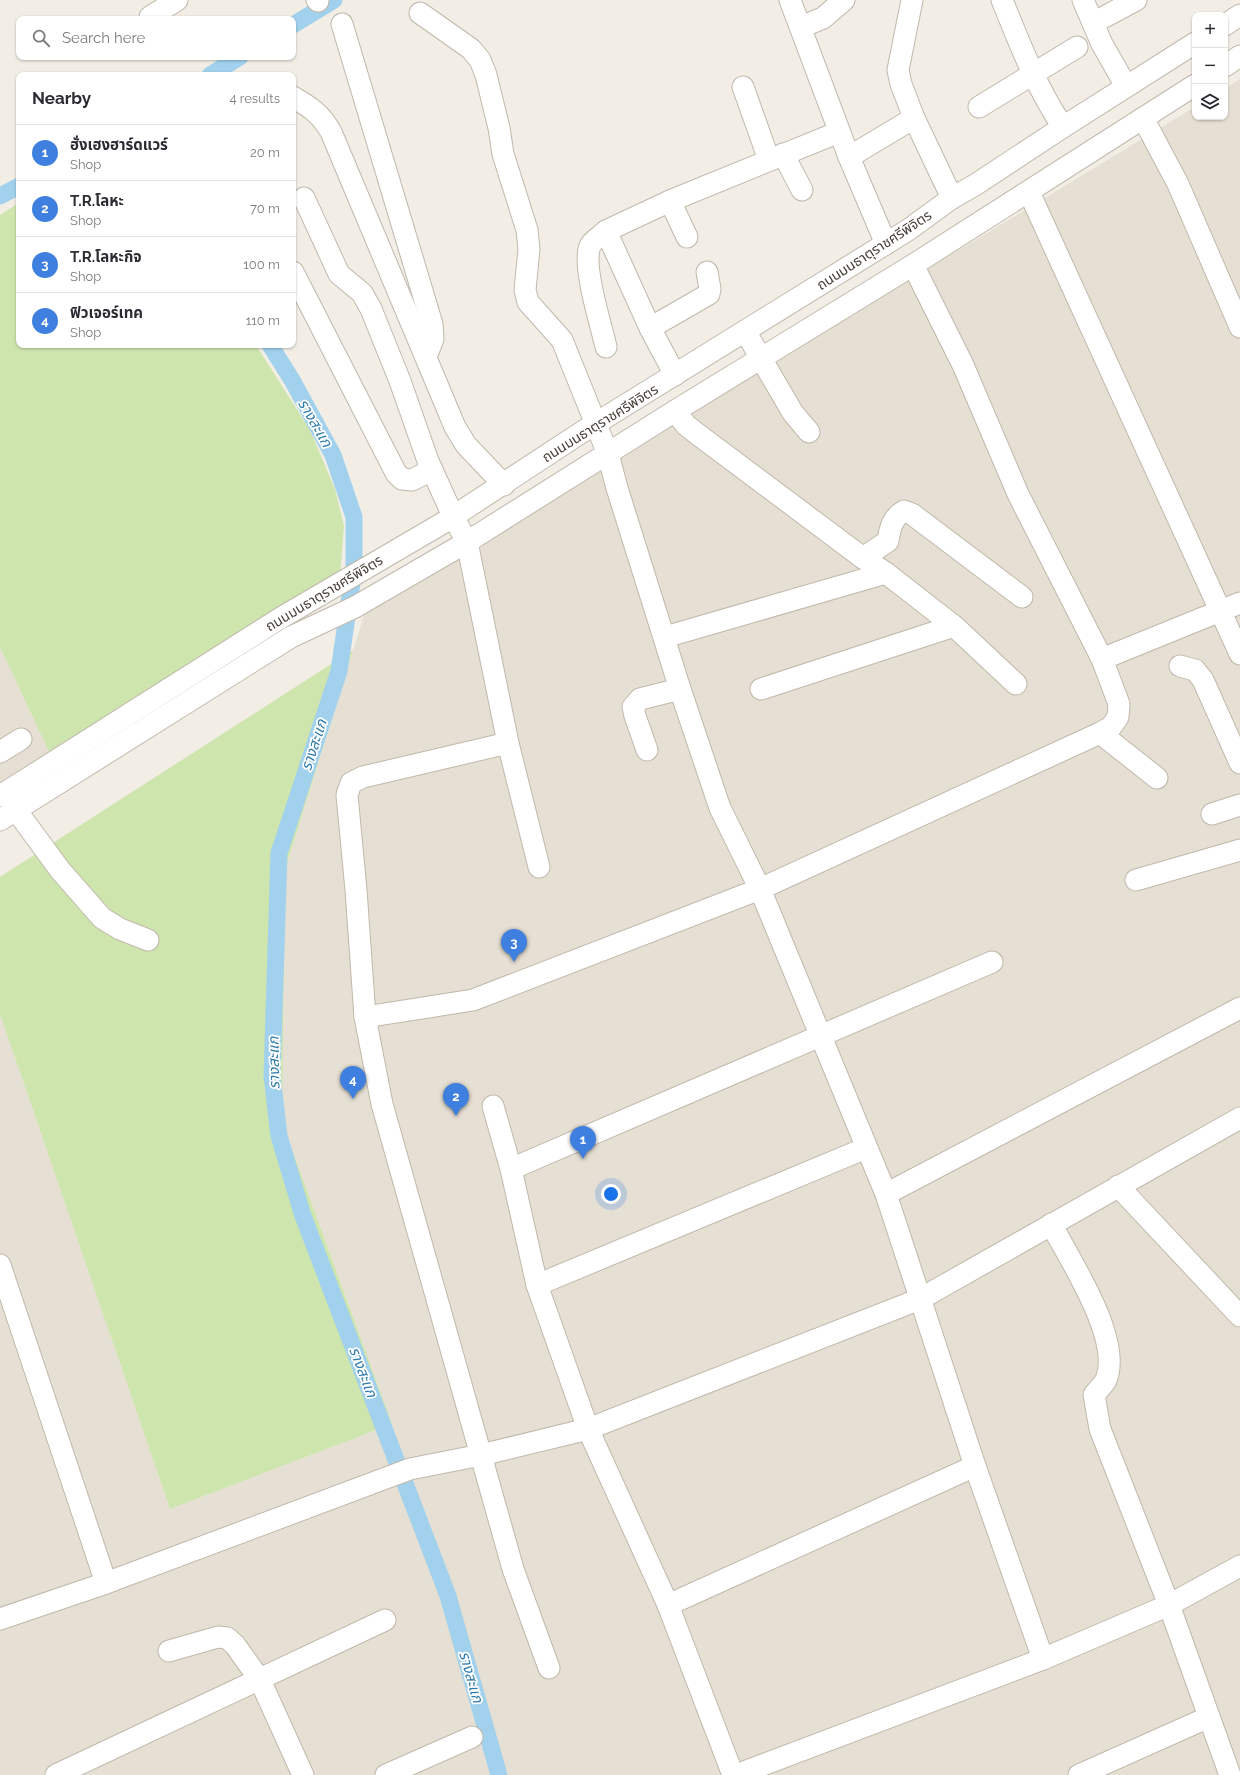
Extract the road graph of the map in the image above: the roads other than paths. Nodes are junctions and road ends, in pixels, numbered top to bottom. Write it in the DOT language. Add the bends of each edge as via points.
graph roads {
  1 [pos="177,0"];
  2 [pos="790,0"];
  3 [pos="844,0"];
  4 [pos="912,0"];
  5 [pos="1002,0"];
  6 [pos="1084,0"];
  7 [pos="1136,0"];
  8 [pos="420,13"];
  9 [pos="1240,15"];
  10 [pos="152,16"];
  11 [pos="1093,23"];
  12 [pos="1228,23"];
  13 [pos="342,24"];
  14 [pos="801,27"];
  15 [pos="1192,45"];
  16 [pos="1077,47"];
  17 [pos="1240,56"];
  18 [pos="1228,64"];
  19 [pos="1032,74"];
  20 [pos="1126,86"];
  21 [pos="1192,86"];
  22 [pos="743,87"];
  23 [pos="296,99"];
  24 [pos="979,107"];
  25 [pos="914,118"];
  26 [pos="1143,118"];
  27 [pos="1063,127"];
  28 [pos="839,132"];
  29 [pos="776,157"];
  30 [pos="849,157"];
  31 [pos="802,190"];
  32 [pos="1029,192"];
  33 [pos="304,198"];
  34 [pos="952,198"];
  35 [pos="670,201"];
  36 [pos="606,232"];
  37 [pos="687,237"];
  38 [pos="886,244"];
  39 [pos="913,265"];
  40 [pos="707,272"];
  41 [pos="296,278"];
  42 [pos="1240,327"];
  43 [pos="650,328"];
  44 [pos="745,331"];
  45 [pos="606,346"];
  46 [pos="426,357"];
  47 [pos="762,357"];
  48 [pos="675,375"];
  49 [pos="675,411"];
  50 [pos="596,424"];
  51 [pos="809,432"];
  52 [pos="608,454"];
  53 [pos="432,470"];
  54 [pos="504,485"];
  55 [pos="453,516"];
  56 [pos="467,542"];
  57 [pos="862,558"];
  58 [pos="363,569"];
  59 [pos="886,573"];
  60 [pos="386,588"];
  61 [pos="1022,597"];
  62 [pos="1240,603"];
  63 [pos="1220,612"];
  64 [pos="279,619"];
  65 [pos="954,626"];
  66 [pos="299,633"];
  67 [pos="665,637"];
  68 [pos="1240,654"];
  69 [pos="1102,660"];
  70 [pos="1180,666"];
  71 [pos="1016,684"];
  72 [pos="680,689"];
  73 [pos="761,689"];
  74 [pos="1100,733"];
  75 [pos="21,739"];
  76 [pos="508,743"];
  77 [pos="647,750"];
  78 [pos="0,752"];
  79 [pos="1240,762"];
  80 [pos="1157,778"];
  81 [pos="0,796"];
  82 [pos="1240,805"];
  83 [pos="1212,814"];
  84 [pos="8,815"];
  85 [pos="1240,850"];
  86 [pos="539,867"];
  87 [pos="1136,880"];
  88 [pos="760,889"];
  89 [pos="148,940"];
  90 [pos="992,962"];
  91 [pos="1240,1008"];
  92 [pos="365,1017"];
  93 [pos="822,1036"];
  94 [pos="493,1106"];
  95 [pos="1240,1118"];
  96 [pos="866,1148"];
  97 [pos="512,1169"];
  98 [pos="1118,1186"];
  99 [pos="886,1194"];
  100 [pos="1051,1224"];
  101 [pos="0,1264"];
  102 [pos="537,1285"];
  103 [pos="920,1299"];
  104 [pos="1240,1316"];
  105 [pos="588,1429"];
  106 [pos="481,1455"];
  107 [pos="975,1466"];
  108 [pos="1240,1566"];
  109 [pos="106,1583"];
  110 [pos="668,1605"];
  111 [pos="1169,1605"];
  112 [pos="0,1619"];
  113 [pos="385,1620"];
  114 [pos="169,1651"];
  115 [pos="1042,1660"];
  116 [pos="549,1668"];
  117 [pos="260,1680"];
  118 [pos="1208,1717"];
  119 [pos="472,1737"];
  120 [pos="56,1775"];
  121 [pos="303,1775"];
  122 [pos="386,1775"];
  123 [pos="733,1775"];
  124 [pos="736,1775"];
  125 [pos="1079,1775"];
  126 [pos="1230,1775"];
  1 -- 10 [label="street"];
  2 -- 14 [label="street"];
  3 -- 14 [label="street" via="823,18"];
  4 -- 25 [label="street" via="898,70"];
  5 -- 19 [label="street"];
  6 -- 11 [label="street"];
  7 -- 11 [label="street"];
  8 -- 50 [label="street" via="471,49 480,60 499,128 503,154 527,230 529,248 525,290 528,302 562,340"];
  9 -- 12 [label="street"];
  11 -- 20 [label="street"];
  13 -- 46 [label="street" via="431,318 433,339"];
  14 -- 28 [label="street"];
  15 -- 20 [label="street, ถนนมนธาตุราชศรีพิจิตร"];
  16 -- 19 [label="street"];
  17 -- 18 [label="street"];
  19 -- 24 [label="street"];
  19 -- 27 [label="street"];
  20 -- 27 [label="street, ถนนมนธาตุราชศรีพิจิตร"];
  21 -- 26 [label="street, ถนนมนธาตุราชศรีพิจิตร"];
  22 -- 29 [label="street"];
  23 -- 46 [label="street" via="323,118 332,132"];
  25 -- 30 [label="street"];
  25 -- 34 [label="street"];
  26 -- 32 [label="street, ถนนมนธาตุราชศรีพิจิตร"];
  26 -- 42 [label="street" via="1178,184"];
  27 -- 34 [label="street, ถนนมนธาตุราชศรีพิจิตร"];
  28 -- 29 [label="street"];
  28 -- 30 [label="street"];
  29 -- 31 [label="street"];
  29 -- 35 [label="street"];
  30 -- 38 [label="street"];
  32 -- 39 [label="street, ถนนมนธาตุราชศรีพิจิตร"];
  32 -- 63 [label="street"];
  33 -- 53 [label="street" via="339,274 362,294 371,309"];
  34 -- 38 [label="street, ถนนมนธาตุราชศรีพิจิตร"];
  35 -- 36 [label="street"];
  35 -- 37 [label="street"];
  36 -- 43 [label="street"];
  36 -- 45 [label="street" via="590,245 588,257 589,276"];
  38 -- 44 [label="street, ถนนมนธาตุราชศรีพิจิตร"];
  39 -- 47 [label="street, ถนนมนธาตุราชศรีพิจิตร"];
  39 -- 69 [label="street" via="963,365 1018,494"];
  40 -- 43 [label="street" via="709,294"];
  41 -- 53 [label="street" via="396,473 402,479 412,480"];
  43 -- 48 [label="street"];
  44 -- 47 [label="street"];
  44 -- 48 [label="street, ถนนมนธาตุราชศรีพิจิตร"];
  46 -- 54 [label="street" via="455,428 466,445"];
  47 -- 49 [label="street, ถนนมนธาตุราชศรีพิจิตร"];
  47 -- 51 [label="street" via="793,413"];
  48 -- 50 [label="street, ถนนมนธาตุราชศรีพิจิตร"];
  49 -- 52 [label="street, ถนนมนธาตุราชศรีพิจิตร"];
  49 -- 57 [label="street" via="696,433"];
  50 -- 52 [label="street"];
  50 -- 54 [label="street, ถนนมนธาตุราชศรีพิจิตร"];
  52 -- 56 [label="street, ถนนมนธาตุราชศรีพิจิตร"];
  52 -- 67 [label="street"];
  53 -- 55 [label="street"];
  54 -- 55 [label="street, ถนนมนธาตุราชศรีพิจิตร"];
  55 -- 56 [label="street"];
  55 -- 58 [label="street, ถนนมนธาตุราชศรีพิจิตร"];
  56 -- 60 [label="street, ถนนมนธาตุราชศรีพิจิตร"];
  56 -- 76 [label="street"];
  57 -- 59 [label="street"];
  57 -- 61 [label="street" via="888,541 891,525 897,515 904,511 912,514"];
  58 -- 60 [label="street"];
  58 -- 64 [label="street, ถนนมนธาตุราชศรีพิจิตร"];
  59 -- 65 [label="street"];
  59 -- 67 [label="street"];
  60 -- 66 [label="street, ถนนมนธาตุราชศรีพิจิตร" via="354,607"];
  62 -- 63 [label="street"];
  63 -- 68 [label="street"];
  63 -- 69 [label="street"];
  64 -- 66 [label="street"];
  64 -- 81 [label="street, ถนนมนธาตุราชศรีพิจิตร"];
  65 -- 71 [label="street"];
  65 -- 73 [label="street"];
  66 -- 84 [label="street, ถนนมนธาตุราชศรีพิจิตร"];
  67 -- 72 [label="street"];
  69 -- 74 [label="street" via="1118,704 1118,717 1111,727"];
  70 -- 79 [label="street" via="1195,670 1203,680"];
  72 -- 77 [label="street" via="640,699 633,707"];
  72 -- 88 [label="street" via="720,808"];
  74 -- 80 [label="street"];
  74 -- 88 [label="street"];
  75 -- 78 [label="street"];
  76 -- 86 [label="street"];
  76 -- 92 [label="street" via="363,777 351,783 347,795"];
  82 -- 83 [label="street"];
  84 -- 89 [label="street" via="102,918 120,929"];
  85 -- 87 [label="street"];
  88 -- 92 [label="street" via="473,1000"];
  88 -- 93 [label="street"];
  90 -- 93 [label="street"];
  91 -- 99 [label="street"];
  92 -- 106 [label="street" via="382,1104"];
  93 -- 96 [label="street"];
  93 -- 97 [label="street"];
  94 -- 97 [label="street"];
  95 -- 98 [label="street"];
  96 -- 99 [label="street"];
  96 -- 102 [label="street"];
  97 -- 102 [label="street"];
  98 -- 100 [label="street"];
  98 -- 104 [label="street"];
  99 -- 103 [label="street"];
  100 -- 103 [label="street"];
  100 -- 111 [label="street" via="1099,1316 1108,1347 1109,1364 1106,1381 1094,1395 1100,1429"];
  101 -- 109 [label="street"];
  102 -- 105 [label="street"];
  103 -- 105 [label="street"];
  103 -- 107 [label="street"];
  105 -- 106 [label="street"];
  105 -- 110 [label="street"];
  106 -- 109 [label="street" via="410,1469"];
  106 -- 116 [label="street" via="513,1569"];
  107 -- 110 [label="street"];
  107 -- 115 [label="street"];
  108 -- 111 [label="street"];
  109 -- 112 [label="street"];
  110 -- 123 [label="street"];
  111 -- 115 [label="street"];
  111 -- 118 [label="street"];
  113 -- 117 [label="street"];
  114 -- 117 [label="street" via="218,1637 227,1638"];
  115 -- 124 [label="street"];
  117 -- 120 [label="street"];
  117 -- 121 [label="street"];
  118 -- 125 [label="street"];
  118 -- 126 [label="street"];
  119 -- 122 [label="street"];
}
